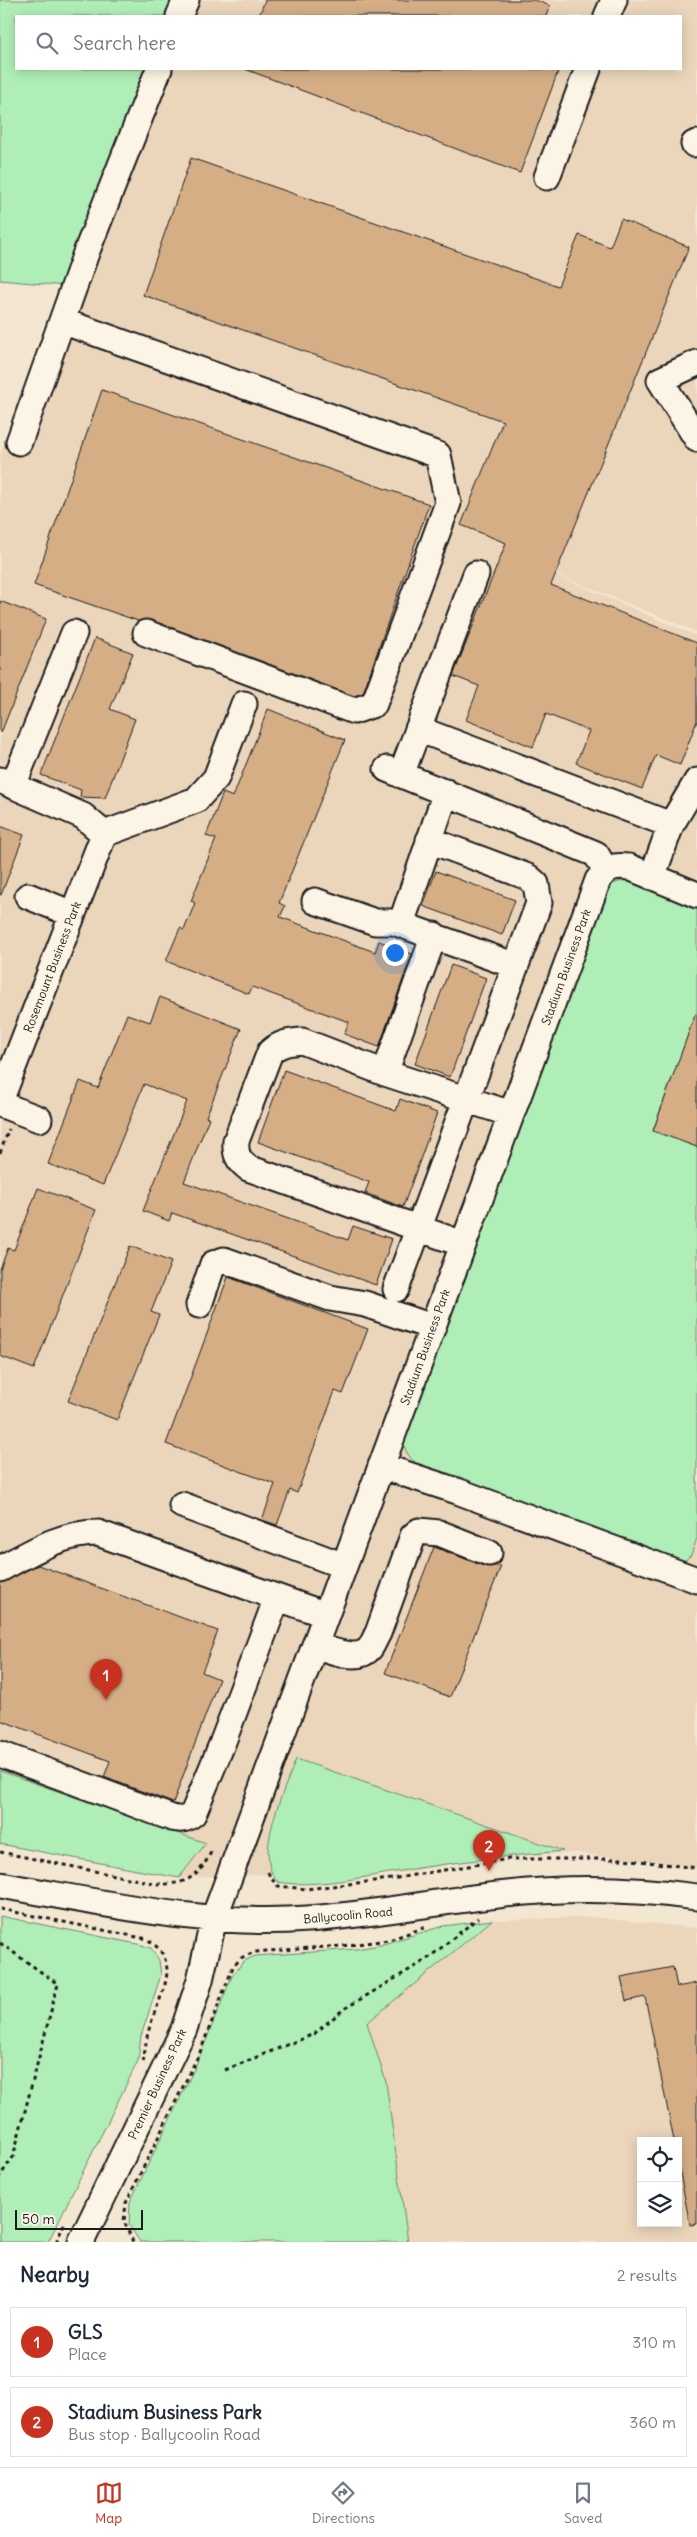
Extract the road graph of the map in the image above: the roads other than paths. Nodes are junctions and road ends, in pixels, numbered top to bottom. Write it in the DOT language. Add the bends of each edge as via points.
graph roads {
  1 [pos="186,0"];
  2 [pos="614,0"];
  3 [pos="179,15"];
  4 [pos="608,15"];
  5 [pos="159,70"];
  6 [pos="588,70"];
  7 [pos="547,176"];
  8 [pos="62,321"];
  9 [pos="697,363"];
  10 [pos="697,439"];
  11 [pos="19,442"];
  12 [pos="476,574"];
  13 [pos="74,633"];
  14 [pos="146,633"];
  15 [pos="244,704"];
  16 [pos="418,729"];
  17 [pos="697,781"];
  18 [pos="7,783"];
  19 [pos="446,792"];
  20 [pos="671,825"];
  21 [pos="104,834"];
  22 [pos="430,840"];
  23 [pos="605,869"];
  24 [pos="652,877"];
  25 [pos="697,895"];
  26 [pos="28,896"];
  27 [pos="315,901"];
  28 [pos="72,914"];
  29 [pos="400,924"];
  30 [pos="434,935"];
  31 [pos="516,966"];
  32 [pos="385,1073"];
  33 [pos="467,1098"];
  34 [pos="0,1102"];
  35 [pos="511,1114"];
  36 [pos="39,1119"];
  37 [pos="419,1228"];
  38 [pos="463,1244"];
  39 [pos="396,1289"];
  40 [pos="199,1305"];
  41 [pos="432,1327"];
  42 [pos="381,1466"];
  43 [pos="182,1505"];
  44 [pos="489,1552"];
  45 [pos="344,1566"];
  46 [pos="0,1569"];
  47 [pos="697,1580"];
  48 [pos="277,1598"];
  49 [pos="326,1615"];
  50 [pos="315,1645"];
  51 [pos="0,1754"];
  52 [pos="0,1885"];
  53 [pos="697,1897"];
  54 [pos="214,1918"];
  55 [pos="81,2242"];
  1 -- 3 [label="street"];
  2 -- 4 [label="street"];
  5 -- 8 [label="street"];
  6 -- 7 [label="street"];
  8 -- 11 [label="street"];
  8 -- 14 [label="street" via="438,455 448,503 374,704 354,711"];
  9 -- 10 [label="street" via="660,380"];
  12 -- 16 [label="street"];
  13 -- 18 [label="street"];
  15 -- 21 [label="street" via="216,778 196,800"];
  16 -- 19 [label="street" via="394,772"];
  16 -- 20 [label="street"];
  17 -- 20 [label="street"];
  18 -- 21 [label="street" via="83,816"];
  19 -- 22 [label="street"];
  19 -- 23 [label="street" via="596,854"];
  20 -- 24 [label="street"];
  21 -- 28 [label="street, Rosemount Business Park"];
  22 -- 29 [label="street"];
  22 -- 31 [label="street" via="528,877 536,884 539,903"];
  23 -- 24 [label="street" via="618,866"];
  23 -- 35 [label="street, Stadium Business Park" via="598,880"];
  24 -- 25 [label="street"];
  26 -- 28 [label="street"];
  27 -- 29 [label="street" via="375,922"];
  28 -- 34 [label="street, Rosemount Business Park"];
  29 -- 30 [label="street"];
  30 -- 31 [label="street"];
  30 -- 32 [label="street"];
  31 -- 33 [label="street"];
  32 -- 33 [label="street"];
  32 -- 37 [label="street" via="302,1041 278,1044 270,1052 236,1141 236,1150 239,1160 248,1168"];
  33 -- 35 [label="street"];
  33 -- 37 [label="street"];
  34 -- 36 [label="street"];
  35 -- 38 [label="street, Stadium Business Park"];
  37 -- 38 [label="street"];
  37 -- 39 [label="street"];
  38 -- 41 [label="street, Stadium Business Park"];
  40 -- 41 [label="street" via="213,1264 224,1260 330,1298 365,1304"];
  41 -- 42 [label="street, Stadium Business Park"];
  42 -- 45 [label="street, Stadium Business Park"];
  42 -- 47 [label="street"];
  43 -- 45 [label="street"];
  44 -- 50 [label="street" via="440,1533 419,1532 413,1536 370,1648 364,1653 351,1655"];
  45 -- 49 [label="street, Stadium Business Park"];
  46 -- 48 [label="street" via="55,1540 98,1533"];
  48 -- 49 [label="street"];
  48 -- 51 [label="street" via="222,1744 188,1818 172,1818"];
  49 -- 50 [label="street, Stadium Business Park"];
  50 -- 54 [label="street, Stadium Business Park"];
  52 -- 54 [label="street, Ballycoolin Road"];
  53 -- 54 [label="street, Ballycoolin Road" via="643,1890 571,1890 498,1895 305,1920"];
  54 -- 55 [label="street, Premier Business Park" via="200,1980 184,2029"];
}
